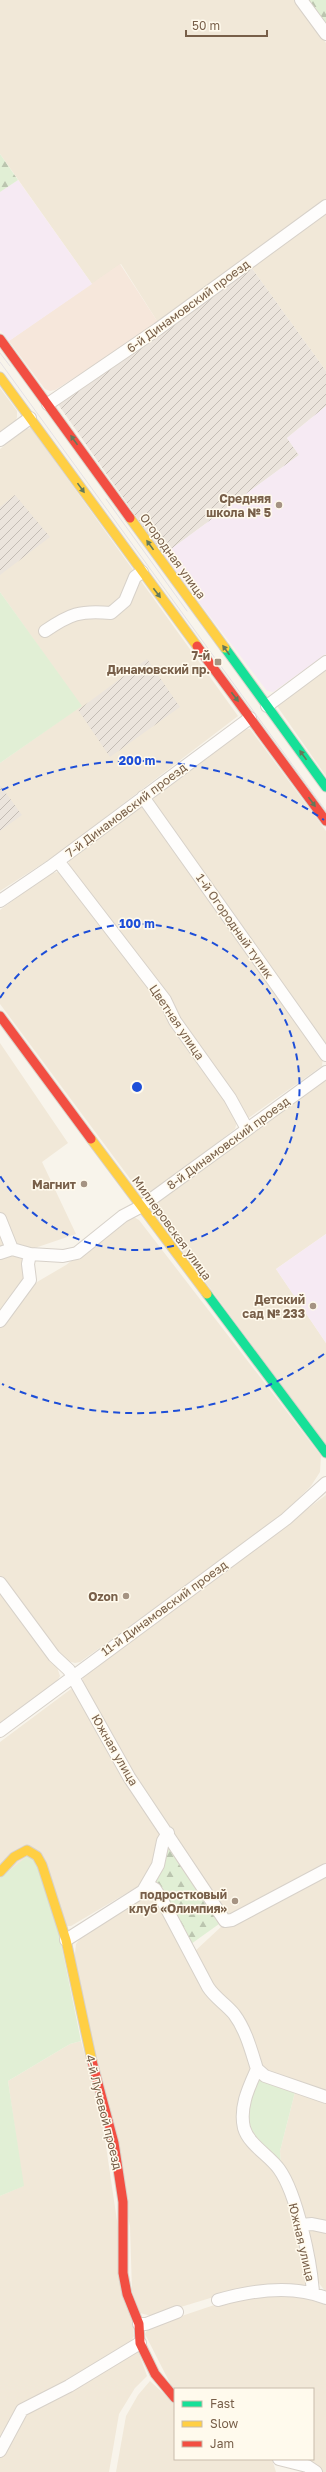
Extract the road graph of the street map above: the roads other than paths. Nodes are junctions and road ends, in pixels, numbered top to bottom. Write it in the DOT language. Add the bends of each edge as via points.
graph roads {
  1 [pos="301,0"];
  2 [pos="326,34"];
  3 [pos="326,206"];
  4 [pos="0,339"];
  5 [pos="0,377"];
  6 [pos="48,404"];
  7 [pos="30,418"];
  8 [pos="0,440"];
  9 [pos="142,572"];
  10 [pos="44,631"];
  11 [pos="326,662"];
  12 [pos="267,706"];
  13 [pos="250,718"];
  14 [pos="326,787"];
  15 [pos="143,797"];
  16 [pos="326,821"];
  17 [pos="58,861"];
  18 [pos="0,901"];
  19 [pos="0,1016"];
  20 [pos="326,1055"];
  21 [pos="326,1072"];
  22 [pos="247,1129"];
  23 [pos="142,1206"];
  24 [pos="0,1219"];
  25 [pos="6,1251"];
  26 [pos="30,1254"];
  27 [pos="0,1321"];
  28 [pos="326,1453"];
  29 [pos="326,1483"];
  30 [pos="0,1583"];
  31 [pos="73,1676"];
  32 [pos="0,1731"];
  33 [pos="168,1833"];
  34 [pos="326,1870"];
  35 [pos="0,1872"];
  36 [pos="147,1884"];
  37 [pos="66,1940"];
  38 [pos="257,2069"];
  39 [pos="326,2097"];
  40 [pos="301,2225"];
  41 [pos="326,2227"];
  42 [pos="313,2293"];
  43 [pos="326,2298"];
  44 [pos="218,2300"];
  45 [pos="177,2312"];
  46 [pos="139,2324"];
  47 [pos="140,2343"];
  48 [pos="174,2397"];
  49 [pos="0,2451"];
  50 [pos="280,2464"];
  51 [pos="316,2472"];
  1 -- 2 [label="street"];
  3 -- 6 [label="street, 6-й Динамовский проезд" via="158,329"];
  4 -- 6 [label="street, Огородная улица"];
  5 -- 7 [label="street"];
  12 -- 6 [label="street, Огородная улица, one-way"];
  7 -- 8 [label="street"];
  7 -- 9 [label="street, one-way"];
  9 -- 10 [label="street" via="135,577 125,601 111,613 95,611 67,616"];
  9 -- 13 [label="street, one-way"];
  11 -- 12 [label="street"];
  14 -- 12 [label="street, Огородная улица, one-way"];
  13 -- 15 [label="street, 7-й Динамовский проезд"];
  13 -- 16 [label="street, one-way"];
  15 -- 17 [label="street, 7-й Динамовский проезд"];
  15 -- 20 [label="street, 1-й Огородный тупик"];
  17 -- 18 [label="street, 7-й Динамовский проезд"];
  17 -- 22 [label="street, Цветная улица" via="165,1000 175,1021 230,1098"];
  19 -- 23 [label="street, Миллеровская улица"];
  21 -- 22 [label="street, 8-й Динамовский проезд"];
  22 -- 23 [label="street, 8-й Динамовский проезд"];
  23 -- 26 [label="street, 8-й Динамовский проезд" via="123,1216 77,1253 63,1256"];
  23 -- 28 [label="street, Миллеровская улица"];
  24 -- 25 [label="street"];
  25 -- 26 [label="street, 8-й Динамовский проезд"];
  26 -- 27 [label="street" via="30,1280"];
  29 -- 31 [label="street, 11-й Динамовский проезд" via="286,1519"];
  30 -- 31 [label="street, Южная улица" via="54,1656"];
  31 -- 32 [label="street, 11-й Динамовский проезд"];
  31 -- 33 [label="street, Южная улица" via="129,1776"];
  33 -- 34 [label="street, Южная улица" via="224,1921 232,1920"];
  33 -- 36 [label="street" via="163,1841 158,1865"];
  35 -- 37 [label="street, 4-й Лучевой проезд" via="21,1852 31,1850 37,1854 48,1880 60,1929"];
  36 -- 37 [label="street" via="143,1891"];
  36 -- 38 [label="street" via="162,1900 208,1987 243,2027"];
  37 -- 46 [label="street, 4-й Лучевой проезд" via="87,2042 114,2143 123,2202 123,2273 127,2294"];
  38 -- 39 [label="street" via="265,2076"];
  38 -- 40 [label="street, Южная улица" via="244,2100 244,2128 250,2139 280,2170"];
  40 -- 41 [label="street"];
  40 -- 42 [label="street, Южная улица"];
  42 -- 43 [label="street"];
  42 -- 44 [label="street" via="275,2290 236,2294"];
  45 -- 46 [label="street" via="146,2324"];
  46 -- 47 [label="street, 4-й Лучевой проезд"];
  47 -- 48 [label="street" via="155,2374"];
  47 -- 49 [label="street" via="69,2386 22,2410"];
  50 -- 51 [label="street" via="308,2466"];
}
